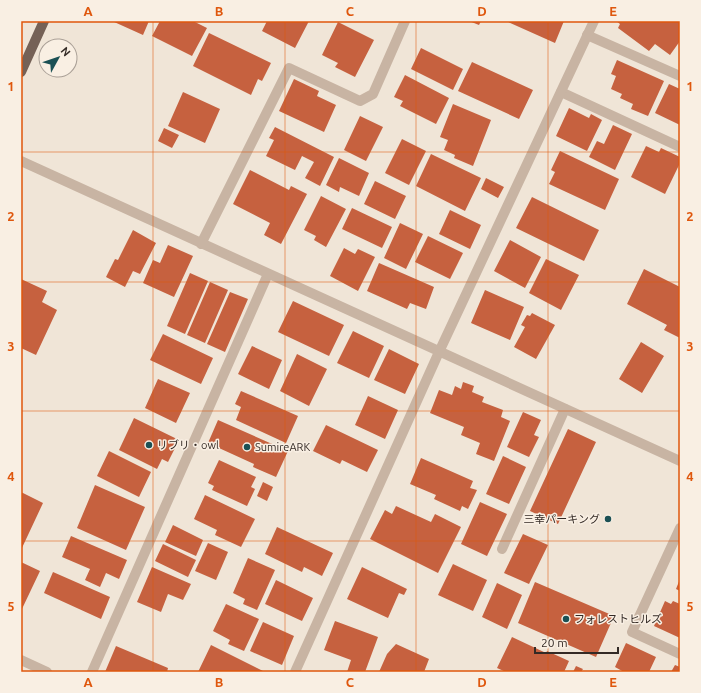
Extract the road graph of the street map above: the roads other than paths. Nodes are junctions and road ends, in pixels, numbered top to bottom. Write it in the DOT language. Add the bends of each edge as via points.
graph roads {
  1 [pos="44,21"];
  2 [pos="405,21"];
  3 [pos="594,21"];
  4 [pos="587,34"];
  5 [pos="21,72"];
  6 [pos="680,76"];
  7 [pos="561,92"];
  8 [pos="680,147"];
  9 [pos="21,161"];
  10 [pos="202,244"];
  11 [pos="268,274"];
  12 [pos="439,352"];
  13 [pos="565,409"];
  14 [pos="680,461"];
  15 [pos="680,528"];
  16 [pos="502,549"];
  17 [pos="680,654"];
  18 [pos="21,660"];
  19 [pos="47,672"];
  20 [pos="92,672"];
  21 [pos="295,672"];
  1 -- 5 [label="main road"];
  2 -- 10 [label="street" via="373,94 360,101 288,68"];
  3 -- 4 [label="street"];
  4 -- 6 [label="street"];
  4 -- 7 [label="street"];
  7 -- 8 [label="street"];
  7 -- 12 [label="street"];
  9 -- 10 [label="street"];
  10 -- 11 [label="street"];
  11 -- 12 [label="street"];
  11 -- 20 [label="street"];
  12 -- 13 [label="street"];
  12 -- 21 [label="street"];
  13 -- 14 [label="street"];
  13 -- 16 [label="street"];
  15 -- 17 [label="street" via="632,632"];
  18 -- 19 [label="street"];
}
